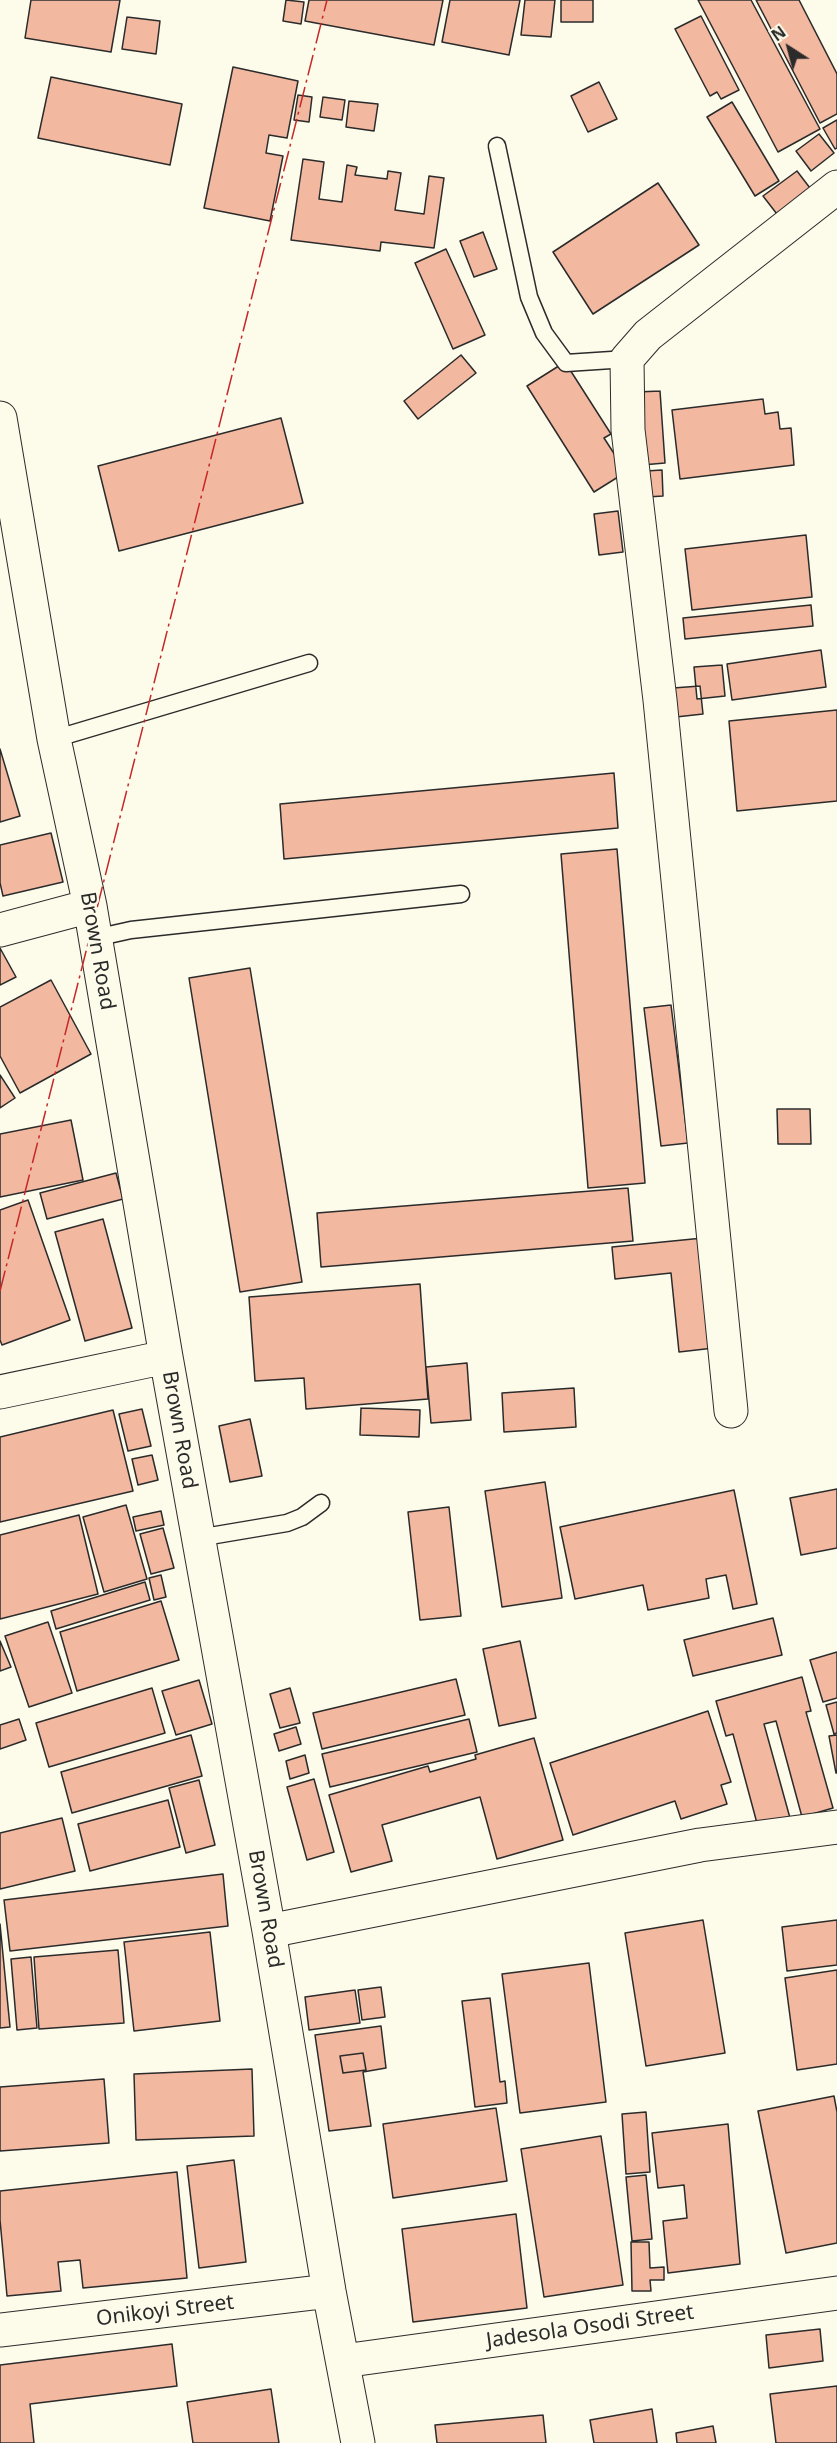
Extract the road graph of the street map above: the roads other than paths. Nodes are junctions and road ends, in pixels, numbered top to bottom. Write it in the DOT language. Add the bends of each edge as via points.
graph roads {
  1 [pos="497,146"];
  2 [pos="837,187"];
  3 [pos="627,359"];
  4 [pos="0,418"];
  5 [pos="10,529"];
  6 [pos="309,663"];
  7 [pos="54,738"];
  8 [pos="461,894"];
  9 [pos="93,922"];
  10 [pos="0,930"];
  11 [pos="166,1357"];
  12 [pos="0,1392"];
  13 [pos="731,1410"];
  14 [pos="321,1503"];
  15 [pos="198,1538"];
  16 [pos="837,1827"];
  17 [pos="269,1931"];
  18 [pos="329,2291"];
  19 [pos="837,2293"];
  20 [pos="0,2330"];
  21 [pos="343,2361"];
  22 [pos="358,2443"];
  1 -- 3 [label="lane" via="529,297 544,333 566,363"];
  2 -- 3 [label="street" via="648,335"];
  3 -- 13 [label="street" via="628,430 660,700"];
  4 -- 5 [label="street, Brown Road"];
  5 -- 7 [label="street, Brown Road"];
  6 -- 7 [label="lane"];
  7 -- 9 [label="street, Brown Road"];
  8 -- 9 [label="lane" via="131,930"];
  9 -- 10 [label="street"];
  9 -- 11 [label="street, Brown Road"];
  11 -- 12 [label="street"];
  11 -- 15 [label="street, Brown Road"];
  14 -- 15 [label="lane" via="287,1523"];
  15 -- 17 [label="street, Brown Road"];
  16 -- 17 [label="street" via="700,1845"];
  17 -- 18 [label="street, Brown Road"];
  18 -- 20 [label="street, Onikoyi Street"];
  18 -- 21 [label="street, Brown Road"];
  19 -- 21 [label="street, Jadesola Osodi Street"];
  21 -- 22 [label="street, Brown Road"];
}
